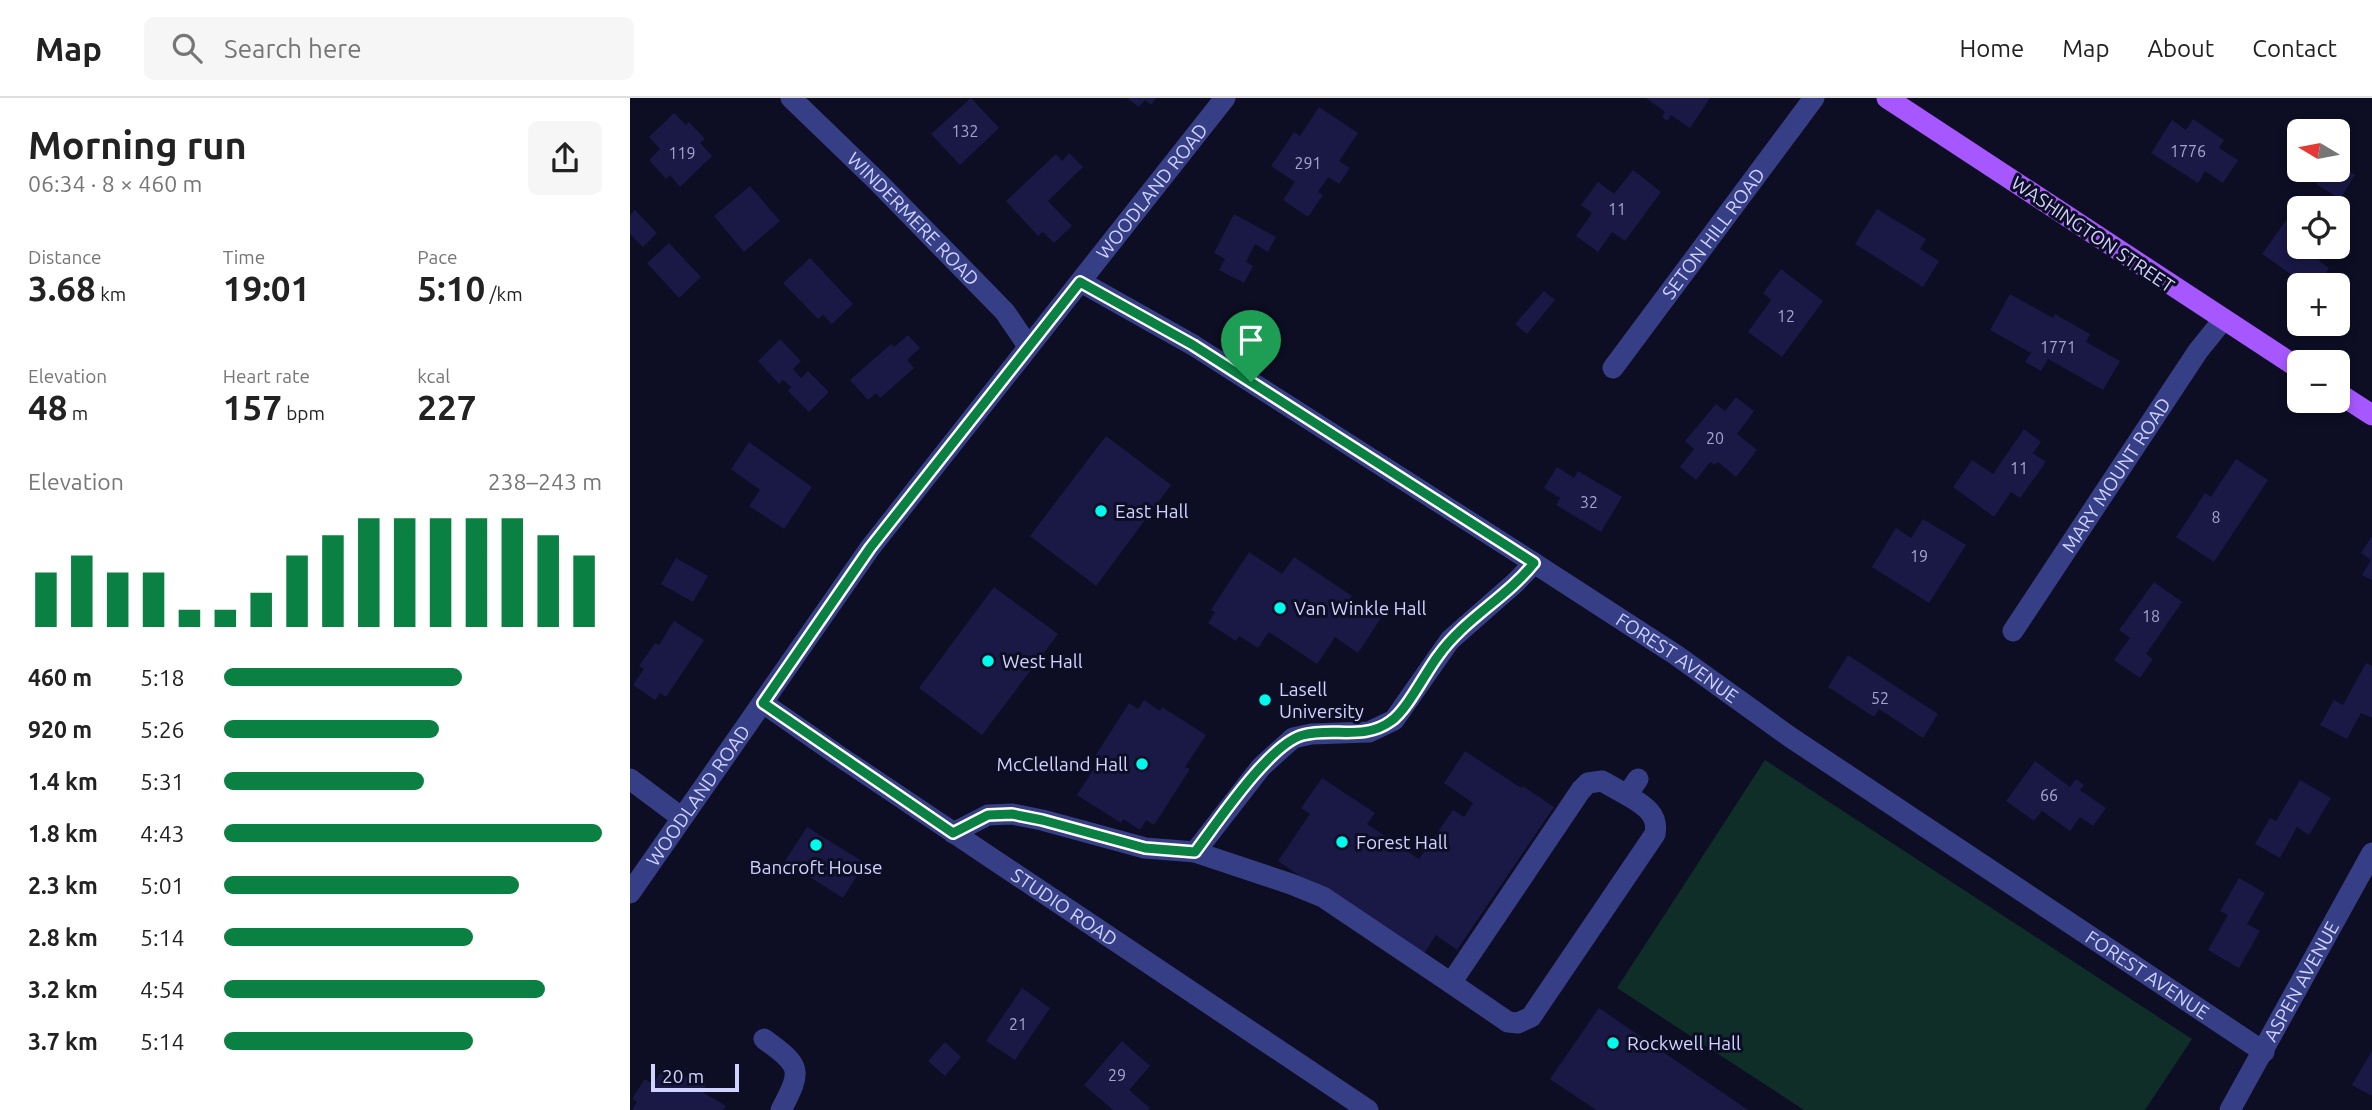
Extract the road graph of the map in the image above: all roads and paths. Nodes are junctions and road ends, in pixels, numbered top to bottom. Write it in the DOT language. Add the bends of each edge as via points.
graph roads {
  1 [pos="791,98"];
  2 [pos="1225,98"];
  3 [pos="1814,98"];
  4 [pos="1887,98"];
  5 [pos="1080,282"];
  6 [pos="2223,320"];
  7 [pos="1028,346"];
  8 [pos="2287,361"];
  9 [pos="1613,368"];
  10 [pos="2350,401"];
  11 [pos="2372,415"];
  12 [pos="1534,563"];
  13 [pos="2012,631"];
  14 [pos="763,703"];
  15 [pos="630,779"];
  16 [pos="682,818"];
  17 [pos="953,833"];
  18 [pos="1195,852"];
  19 [pos="2372,853"];
  20 [pos="630,893"];
  21 [pos="1451,984"];
  22 [pos="764,1039"];
  23 [pos="2264,1052"];
  24 [pos="781,1110"];
  25 [pos="1368,1110"];
  26 [pos="2230,1110"];
  1 -- 7 [label="street, WINDERMERE ROAD" via="1005,312"];
  2 -- 5 [label="street, WOODLAND ROAD"];
  3 -- 9 [label="street, SETON HILL ROAD"];
  4 -- 6 [label="main road, WASHINGTON STREET"];
  5 -- 7 [label="street, WOODLAND ROAD"];
  5 -- 12 [label="street, FOREST AVENUE" via="1193,345"];
  6 -- 8 [label="main road, WASHINGTON STREET"];
  6 -- 13 [label="street, MARY MOUNT ROAD" via="2190,362"];
  7 -- 14 [label="street, WOODLAND ROAD" via="870,548"];
  10 -- 11 [label="main road"];
  12 -- 18 [label="street" via="1450,640 1394,720 1370,732 1293,738 1261,767"];
  12 -- 23 [label="street, FOREST AVENUE"];
  14 -- 16 [label="street, WOODLAND ROAD"];
  14 -- 17 [label="street, STUDIO ROAD"];
  15 -- 16 [label="street"];
  16 -- 20 [label="street, WOODLAND ROAD"];
  17 -- 18 [label="street" via="988,815 1012,814 1145,848"];
  17 -- 25 [label="street, STUDIO ROAD"];
  18 -- 21 [label="street" via="1322,897"];
  19 -- 23 [label="street, ASPEN AVENUE"];
  21 -- 21 [label="street" via="1581,790 1588,783 1602,781 1633,787 1655,820 1655,834 1531,1017 1508,1022"];
  22 -- 24 [label="street" via="791,1059 796,1073"];
  23 -- 26 [label="street, ASPEN AVENUE"];
}
